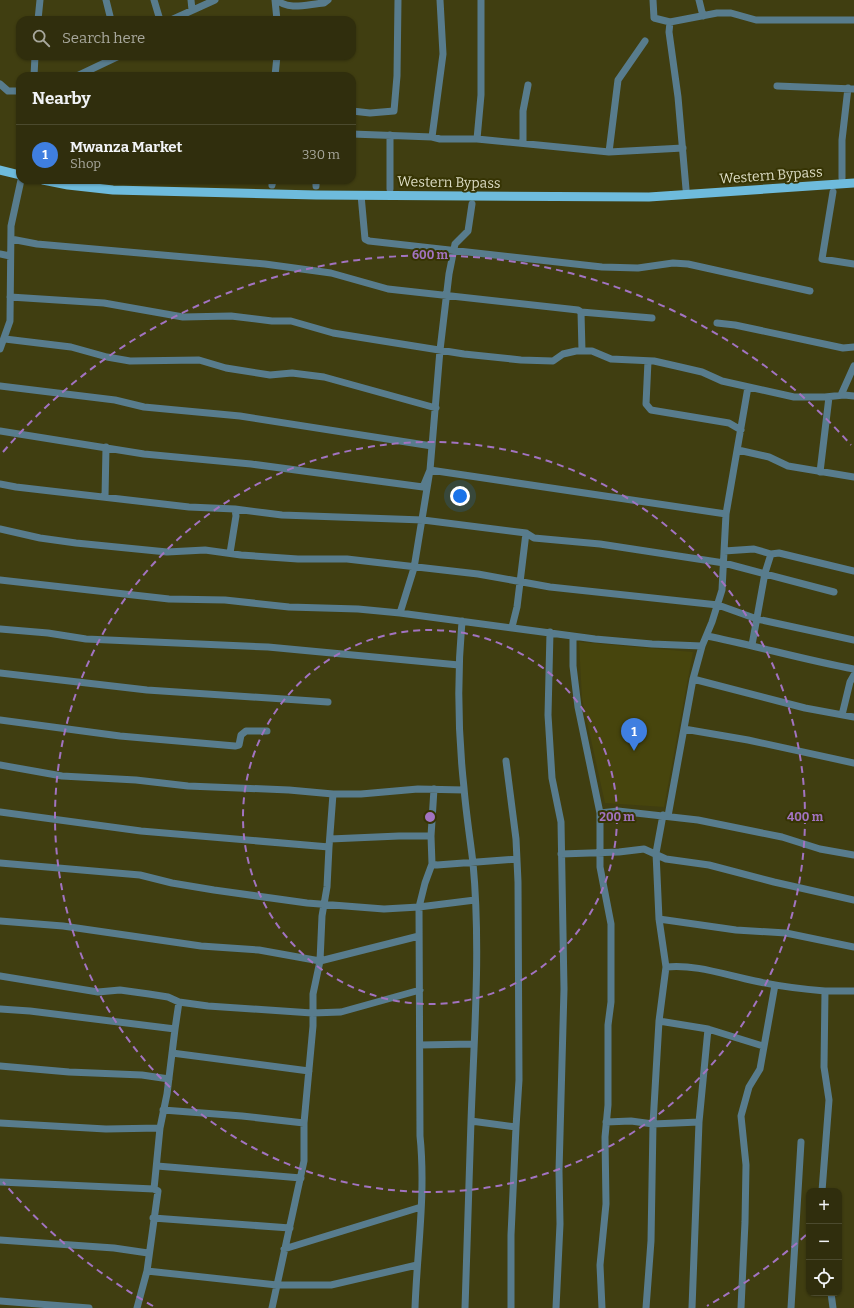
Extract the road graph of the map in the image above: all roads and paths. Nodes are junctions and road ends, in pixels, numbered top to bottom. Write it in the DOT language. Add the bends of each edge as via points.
graph roads {
  1 [pos="40,0"];
  2 [pos="106,0"];
  3 [pos="154,0"];
  4 [pos="191,0"];
  5 [pos="215,0"];
  6 [pos="276,0"];
  7 [pos="328,0"];
  8 [pos="398,0"];
  9 [pos="440,0"];
  10 [pos="481,0"];
  11 [pos="653,0"];
  12 [pos="699,0"];
  13 [pos="192,10"];
  14 [pos="38,16"];
  15 [pos="110,16"];
  16 [pos="159,16"];
  17 [pos="179,16"];
  18 [pos="277,16"];
  19 [pos="703,16"];
  20 [pos="854,20"];
  21 [pos="670,22"];
  22 [pos="645,42"];
  23 [pos="35,60"];
  24 [pos="111,60"];
  25 [pos="277,60"];
  26 [pos="34,72"];
  27 [pos="85,72"];
  28 [pos="275,72"];
  29 [pos="0,84"];
  30 [pos="528,85"];
  31 [pos="777,86"];
  32 [pos="851,88"];
  33 [pos="16,91"];
  34 [pos="356,111"];
  35 [pos="356,134"];
  36 [pos="390,135"];
  37 [pos="432,137"];
  38 [pos="476,139"];
  39 [pos="523,143"];
  40 [pos="683,148"];
  41 [pos="609,152"];
  42 [pos="0,170"];
  43 [pos="16,174"];
  44 [pos="842,178"];
  45 [pos="20,184"];
  46 [pos="63,184"];
  47 [pos="854,184"];
  48 [pos="390,189"];
  49 [pos="686,189"];
  50 [pos="833,192"];
  51 [pos="361,195"];
  52 [pos="472,204"];
  53 [pos="11,239"];
  54 [pos="454,249"];
  55 [pos="0,254"];
  56 [pos="10,256"];
  57 [pos="854,264"];
  58 [pos="810,291"];
  59 [pos="446,296"];
  60 [pos="10,297"];
  61 [pos="580,312"];
  62 [pos="652,318"];
  63 [pos="717,323"];
  64 [pos="5,339"];
  65 [pos="854,346"];
  66 [pos="0,349"];
  67 [pos="440,350"];
  68 [pos="582,352"];
  69 [pos="648,361"];
  70 [pos="854,366"];
  71 [pos="0,386"];
  72 [pos="748,387"];
  73 [pos="841,395"];
  74 [pos="854,396"];
  75 [pos="829,397"];
  76 [pos="436,408"];
  77 [pos="741,430"];
  78 [pos="0,432"];
  79 [pos="432,446"];
  80 [pos="106,448"];
  81 [pos="738,450"];
  82 [pos="430,470"];
  83 [pos="820,472"];
  84 [pos="854,477"];
  85 [pos="0,484"];
  86 [pos="105,497"];
  87 [pos="234,509"];
  88 [pos="726,514"];
  89 [pos="423,520"];
  90 [pos="0,529"];
  91 [pos="526,533"];
  92 [pos="724,551"];
  93 [pos="230,553"];
  94 [pos="771,554"];
  95 [pos="724,563"];
  96 [pos="414,568"];
  97 [pos="854,571"];
  98 [pos="766,573"];
  99 [pos="0,580"];
  100 [pos="521,581"];
  101 [pos="834,592"];
  102 [pos="718,605"];
  103 [pos="400,613"];
  104 [pos="757,619"];
  105 [pos="462,622"];
  106 [pos="512,627"];
  107 [pos="0,629"];
  108 [pos="550,632"];
  109 [pos="573,636"];
  110 [pos="707,636"];
  111 [pos="854,640"];
  112 [pos="752,645"];
  113 [pos="702,646"];
  114 [pos="459,665"];
  115 [pos="854,669"];
  116 [pos="0,673"];
  117 [pos="854,675"];
  118 [pos="693,679"];
  119 [pos="328,702"];
  120 [pos="842,715"];
  121 [pos="854,717"];
  122 [pos="0,720"];
  123 [pos="684,729"];
  124 [pos="267,732"];
  125 [pos="506,760"];
  126 [pos="854,763"];
  127 [pos="0,765"];
  128 [pos="434,789"];
  129 [pos="464,790"];
  130 [pos="333,794"];
  131 [pos="0,812"];
  132 [pos="600,813"];
  133 [pos="665,816"];
  134 [pos="431,836"];
  135 [pos="329,843"];
  136 [pos="601,853"];
  137 [pos="561,854"];
  138 [pos="656,854"];
  139 [pos="854,856"];
  140 [pos="517,859"];
  141 [pos="0,863"];
  142 [pos="473,863"];
  143 [pos="432,864"];
  144 [pos="475,900"];
  145 [pos="854,900"];
  146 [pos="324,904"];
  147 [pos="419,908"];
  148 [pos="659,919"];
  149 [pos="0,921"];
  150 [pos="420,936"];
  151 [pos="854,947"];
  152 [pos="320,961"];
  153 [pos="666,967"];
  154 [pos="0,976"];
  155 [pos="775,985"];
  156 [pos="420,990"];
  157 [pos="825,991"];
  158 [pos="854,991"];
  159 [pos="179,1002"];
  160 [pos="0,1009"];
  161 [pos="312,1013"];
  162 [pos="659,1021"];
  163 [pos="175,1029"];
  164 [pos="708,1029"];
  165 [pos="474,1044"];
  166 [pos="420,1045"];
  167 [pos="763,1046"];
  168 [pos="172,1053"];
  169 [pos="0,1066"];
  170 [pos="308,1071"];
  171 [pos="169,1079"];
  172 [pos="164,1110"];
  173 [pos="471,1121"];
  174 [pos="606,1122"];
  175 [pos="699,1122"];
  176 [pos="0,1123"];
  177 [pos="304,1123"];
  178 [pos="653,1124"];
  179 [pos="516,1127"];
  180 [pos="160,1128"];
  181 [pos="801,1142"];
  182 [pos="157,1166"];
  183 [pos="301,1178"];
  184 [pos="0,1182"];
  185 [pos="822,1188"];
  186 [pos="154,1190"];
  187 [pos="421,1207"];
  188 [pos="153,1218"];
  189 [pos="290,1228"];
  190 [pos="0,1240"];
  191 [pos="284,1249"];
  192 [pos="148,1253"];
  193 [pos="417,1265"];
  194 [pos="147,1272"];
  195 [pos="277,1285"];
  196 [pos="831,1296"];
  197 [pos="0,1301"];
  198 [pos="90,1308"];
  199 [pos="137,1308"];
  200 [pos="272,1308"];
  201 [pos="415,1308"];
  202 [pos="465,1308"];
  203 [pos="511,1308"];
  204 [pos="556,1308"];
  205 [pos="602,1308"];
  206 [pos="646,1308"];
  207 [pos="692,1308"];
  208 [pos="741,1308"];
  209 [pos="791,1308"];
  210 [pos="833,1308"];
  1 -- 14 [label="street"];
  2 -- 15 [label="street"];
  3 -- 16 [label="street"];
  4 -- 13 [label="street"];
  5 -- 13 [label="street"];
  6 -- 7 [label="street" via="290,6 324,3"];
  6 -- 18 [label="street"];
  8 -- 34 [label="street" via="394,111"];
  9 -- 37 [label="street" via="443,54"];
  10 -- 38 [label="street" via="482,95"];
  11 -- 21 [label="street" via="654,18"];
  12 -- 19 [label="street"];
  13 -- 17 [label="street"];
  19 -- 20 [label="street" via="730,13 756,20"];
  19 -- 21 [label="street"];
  21 -- 40 [label="street" via="669,32"];
  22 -- 41 [label="street" via="618,80"];
  23 -- 26 [label="street"];
  24 -- 27 [label="street"];
  25 -- 28 [label="street"];
  29 -- 33 [label="street" via="8,91"];
  30 -- 39 [label="street" via="523,111"];
  31 -- 32 [label="street"];
  32 -- 44 [label="street" via="842,140"];
  35 -- 36 [label="street"];
  36 -- 37 [label="street"];
  36 -- 48 [label="street"];
  37 -- 38 [label="street"];
  38 -- 39 [label="street"];
  39 -- 41 [label="street"];
  40 -- 41 [label="street"];
  40 -- 49 [label="street"];
  42 -- 43 [label="main road"];
  45 -- 53 [label="street" via="11,226"];
  46 -- 51 [label="main road, Western Bypass" via="114,190"];
  47 -- 51 [label="main road, Western Bypass" via="649,197"];
  50 -- 57 [label="street" via="822,259"];
  51 -- 54 [label="street" via="365,239"];
  52 -- 54 [label="street" via="468,231"];
  53 -- 56 [label="street"];
  53 -- 59 [label="street" via="37,244 265,264 331,273 388,289"];
  54 -- 58 [label="street" via="602,267 638,268 673,263 688,264"];
  54 -- 59 [label="street"];
  55 -- 56 [label="street"];
  56 -- 60 [label="street"];
  59 -- 61 [label="street"];
  59 -- 67 [label="street"];
  60 -- 64 [label="street" via="10,321"];
  60 -- 67 [label="street" via="104,303 183,317 231,316 291,321 333,333"];
  61 -- 62 [label="street"];
  61 -- 68 [label="street"];
  63 -- 65 [label="street" via="843,348"];
  64 -- 66 [label="street"];
  64 -- 76 [label="street" via="71,347 130,361 199,360 226,368 270,375 292,373 324,377"];
  67 -- 68 [label="street" via="490,357 553,361 563,354"];
  67 -- 76 [label="street"];
  68 -- 69 [label="street" via="592,352 611,359"];
  69 -- 72 [label="street" via="702,372 722,381"];
  69 -- 77 [label="street" via="646,404 651,410 729,423"];
  70 -- 73 [label="street"];
  71 -- 79 [label="street" via="115,400 144,407 240,416"];
  72 -- 75 [label="street" via="794,397"];
  72 -- 77 [label="street"];
  73 -- 74 [label="street"];
  73 -- 75 [label="street"];
  75 -- 83 [label="street"];
  76 -- 79 [label="street"];
  77 -- 81 [label="street"];
  78 -- 80 [label="street"];
  79 -- 82 [label="street"];
  80 -- 82 [label="street" via="423,487"];
  80 -- 86 [label="street"];
  81 -- 83 [label="street" via="769,457 788,466"];
  81 -- 88 [label="street"];
  82 -- 88 [label="street"];
  82 -- 89 [label="street"];
  83 -- 84 [label="street"];
  85 -- 86 [label="street"];
  86 -- 87 [label="street" via="189,507"];
  87 -- 89 [label="street" via="282,515"];
  87 -- 93 [label="street" via="236,516"];
  88 -- 92 [label="street"];
  89 -- 91 [label="street"];
  89 -- 96 [label="street"];
  90 -- 93 [label="street" via="76,543 167,552 205,550"];
  91 -- 95 [label="street" via="534,538 600,544"];
  91 -- 100 [label="street"];
  92 -- 94 [label="street" via="754,549"];
  92 -- 95 [label="street"];
  93 -- 96 [label="street" via="298,559 346,559"];
  94 -- 97 [label="street" via="779,553"];
  94 -- 98 [label="street"];
  95 -- 98 [label="street"];
  95 -- 102 [label="street"];
  96 -- 100 [label="street"];
  96 -- 103 [label="street"];
  98 -- 101 [label="street"];
  98 -- 104 [label="street"];
  99 -- 103 [label="street" via="148,597 225,600 289,608"];
  100 -- 102 [label="street" via="550,587"];
  100 -- 106 [label="street" via="518,607"];
  102 -- 104 [label="street"];
  102 -- 110 [label="street"];
  103 -- 105 [label="street"];
  104 -- 111 [label="street"];
  104 -- 112 [label="street"];
  105 -- 106 [label="street"];
  105 -- 114 [label="street"];
  106 -- 108 [label="street"];
  107 -- 114 [label="street" via="86,639 268,648"];
  108 -- 109 [label="street"];
  108 -- 137 [label="street" via="550,755 560,822"];
  109 -- 113 [label="street"];
  109 -- 132 [label="street" via="573,666 578,707"];
  110 -- 112 [label="street"];
  110 -- 113 [label="street"];
  112 -- 115 [label="street" via="807,660"];
  113 -- 118 [label="street"];
  114 -- 129 [label="street" via="458,700"];
  116 -- 119 [label="street" via="154,690"];
  117 -- 120 [label="street"];
  118 -- 120 [label="street"];
  118 -- 123 [label="street"];
  120 -- 121 [label="street"];
  122 -- 124 [label="street" via="120,736 235,746 246,731"];
  123 -- 126 [label="street" via="755,741"];
  123 -- 133 [label="street"];
  125 -- 140 [label="street"];
  127 -- 130 [label="street" via="62,776"];
  128 -- 129 [label="street"];
  128 -- 130 [label="street"];
  128 -- 134 [label="street"];
  129 -- 142 [label="street"];
  130 -- 135 [label="street"];
  131 -- 135 [label="street" via="141,830"];
  132 -- 133 [label="street" via="618,811"];
  132 -- 136 [label="street"];
  133 -- 138 [label="street"];
  133 -- 139 [label="street" via="782,837"];
  134 -- 135 [label="street" via="399,836"];
  134 -- 143 [label="street"];
  135 -- 146 [label="street"];
  136 -- 137 [label="street"];
  136 -- 138 [label="street" via="644,850"];
  136 -- 174 [label="street" via="600,866 611,924"];
  137 -- 204 [label="street" via="564,989"];
  138 -- 145 [label="street" via="666,859 709,865"];
  138 -- 148 [label="street"];
  140 -- 142 [label="street"];
  140 -- 179 [label="street" via="519,1033"];
  141 -- 146 [label="street" via="140,875 214,890"];
  142 -- 143 [label="street"];
  142 -- 144 [label="street"];
  143 -- 147 [label="street"];
  144 -- 147 [label="street"];
  144 -- 165 [label="street"];
  146 -- 147 [label="street" via="384,909"];
  146 -- 152 [label="street"];
  147 -- 150 [label="street"];
  148 -- 151 [label="street" via="736,930 786,933"];
  148 -- 153 [label="street"];
  149 -- 152 [label="street" via="64,926 201,946 259,950"];
  150 -- 152 [label="street"];
  150 -- 156 [label="street"];
  152 -- 161 [label="street"];
  153 -- 155 [label="street" via="690,966"];
  153 -- 162 [label="street"];
  154 -- 159 [label="street" via="98,992 120,990 149,994"];
  155 -- 157 [label="street"];
  155 -- 167 [label="street"];
  156 -- 161 [label="street" via="341,1012"];
  156 -- 166 [label="street"];
  157 -- 158 [label="street"];
  157 -- 185 [label="street" via="824,1067 829,1108"];
  159 -- 161 [label="street"];
  159 -- 163 [label="street"];
  160 -- 163 [label="street"];
  161 -- 170 [label="street"];
  162 -- 164 [label="street"];
  162 -- 178 [label="street"];
  163 -- 168 [label="street"];
  164 -- 167 [label="street"];
  164 -- 175 [label="street"];
  165 -- 166 [label="street"];
  165 -- 173 [label="street"];
  166 -- 187 [label="street" via="420,1136 423,1164"];
  167 -- 208 [label="street" via="760,1069 749,1087 741,1116 746,1164"];
  168 -- 170 [label="street"];
  168 -- 171 [label="street"];
  169 -- 171 [label="street"];
  170 -- 177 [label="street"];
  171 -- 172 [label="street"];
  172 -- 177 [label="street"];
  172 -- 180 [label="street"];
  173 -- 179 [label="street"];
  173 -- 202 [label="street"];
  174 -- 178 [label="street" via="631,1121"];
  174 -- 205 [label="street" via="606,1204 600,1265"];
  175 -- 178 [label="street"];
  175 -- 207 [label="street"];
  176 -- 180 [label="street" via="106,1129"];
  177 -- 183 [label="street"];
  178 -- 206 [label="street" via="651,1241"];
  179 -- 203 [label="street" via="511,1235"];
  180 -- 182 [label="street"];
  181 -- 209 [label="street"];
  182 -- 183 [label="street"];
  182 -- 186 [label="street"];
  183 -- 189 [label="street"];
  184 -- 186 [label="street"];
  186 -- 188 [label="street" via="158,1191"];
  187 -- 191 [label="street"];
  187 -- 193 [label="street"];
  188 -- 189 [label="street"];
  188 -- 192 [label="street"];
  189 -- 191 [label="street"];
  190 -- 192 [label="street" via="120,1248"];
  191 -- 195 [label="street"];
  192 -- 194 [label="street"];
  193 -- 195 [label="street" via="331,1285"];
  193 -- 201 [label="street"];
  194 -- 195 [label="street"];
  194 -- 199 [label="street"];
  195 -- 200 [label="street"];
  196 -- 210 [label="street"];
  197 -- 198 [label="street"];
}
